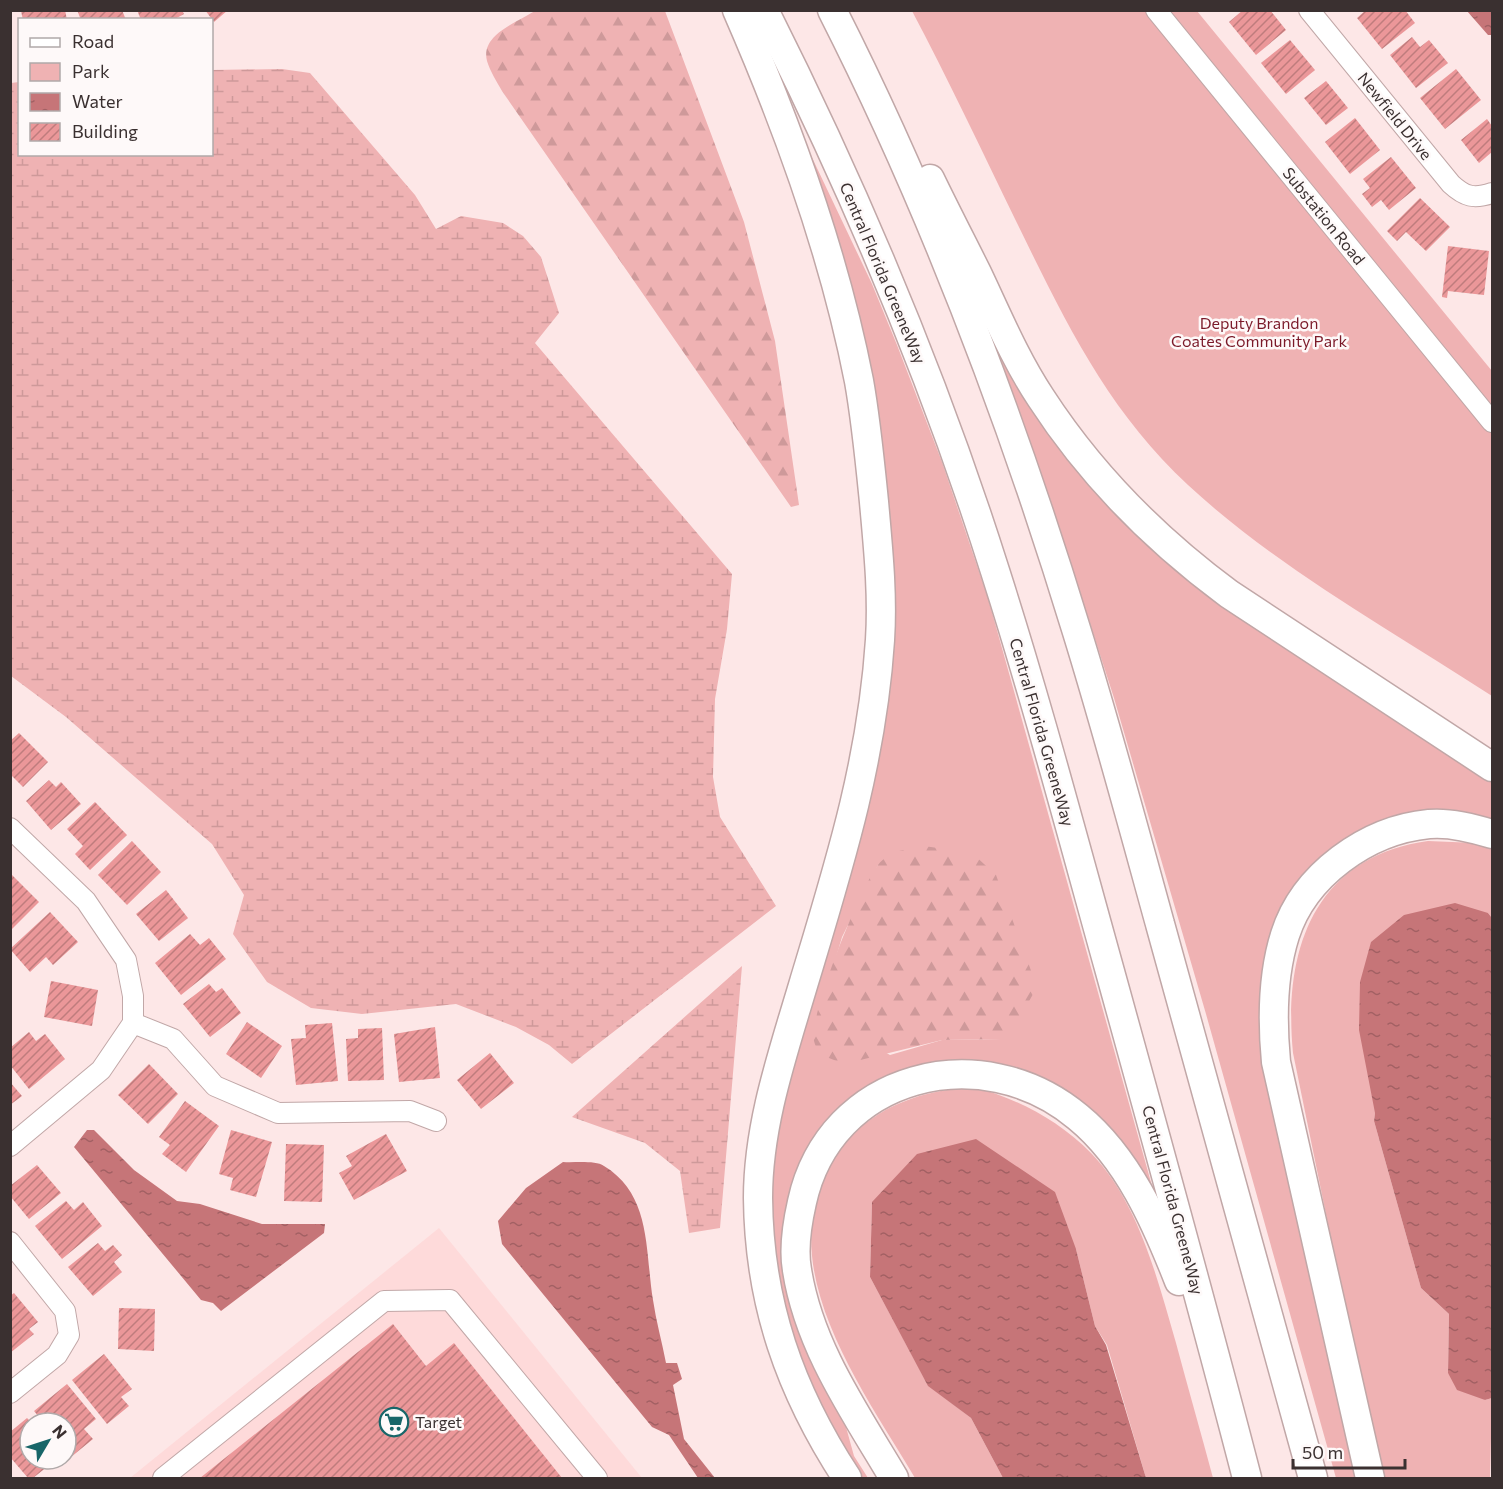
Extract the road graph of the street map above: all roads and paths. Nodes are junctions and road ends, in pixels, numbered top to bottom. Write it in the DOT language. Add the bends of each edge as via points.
graph roads {
  1 [pos="737,10"];
  2 [pos="764,10"];
  3 [pos="832,10"];
  4 [pos="843,10"];
  5 [pos="1156,10"];
  6 [pos="1309,10"];
  7 [pos="1492,194"];
  8 [pos="1492,422"];
  9 [pos="1492,768"];
  10 [pos="10,828"];
  11 [pos="1492,834"];
  12 [pos="133,1023"];
  13 [pos="436,1121"];
  14 [pos="10,1146"];
  15 [pos="10,1242"];
  16 [pos="10,1393"];
  17 [pos="163,1479"];
  18 [pos="597,1479"];
  19 [pos="847,1479"];
  20 [pos="894,1479"];
  21 [pos="1240,1479"];
  22 [pos="1247,1479"];
  23 [pos="1313,1479"];
  24 [pos="1370,1479"];
  1 -- 19 [label="highway" via="801,173 838,293 859,381 878,547 878,669 861,785 765,1119 758,1197 765,1284 778,1343 801,1401"];
  2 -- 22 [label="highway, Central Florida GreeneWay" via="891,287 941,414 994,569 1042,728"];
  3 -- 23 [label="highway" via="938,243 998,396 1052,551 1101,711"];
  4 -- 9 [label="highway" via="1007,340 1047,406 1110,489 1188,564 1229,594"];
  5 -- 8 [label="street, Substation Road"];
  6 -- 7 [label="street, Newfield Drive" via="1450,184 1463,195 1477,198"];
  10 -- 12 [label="street" via="86,901 126,960"];
  11 -- 24 [label="highway" via="1466,826 1431,824 1379,837 1346,855 1302,898 1285,932 1280,953 1274,998 1276,1062"];
  12 -- 13 [label="street" via="173,1039 215,1086 278,1113 410,1111"];
  12 -- 14 [label="street" via="100,1070"];
  15 -- 16 [label="street" via="65,1311 69,1335 57,1355"];
  17 -- 18 [label="street" via="384,1300 450,1300"];
  20 -- 21 [label="highway" via="829,1368 817,1340 796,1269 796,1226 805,1186 822,1151 840,1128 871,1101 900,1084 953,1073 992,1075 1049,1097 1078,1116 1127,1174 1148,1210 1179,1282"];
}
